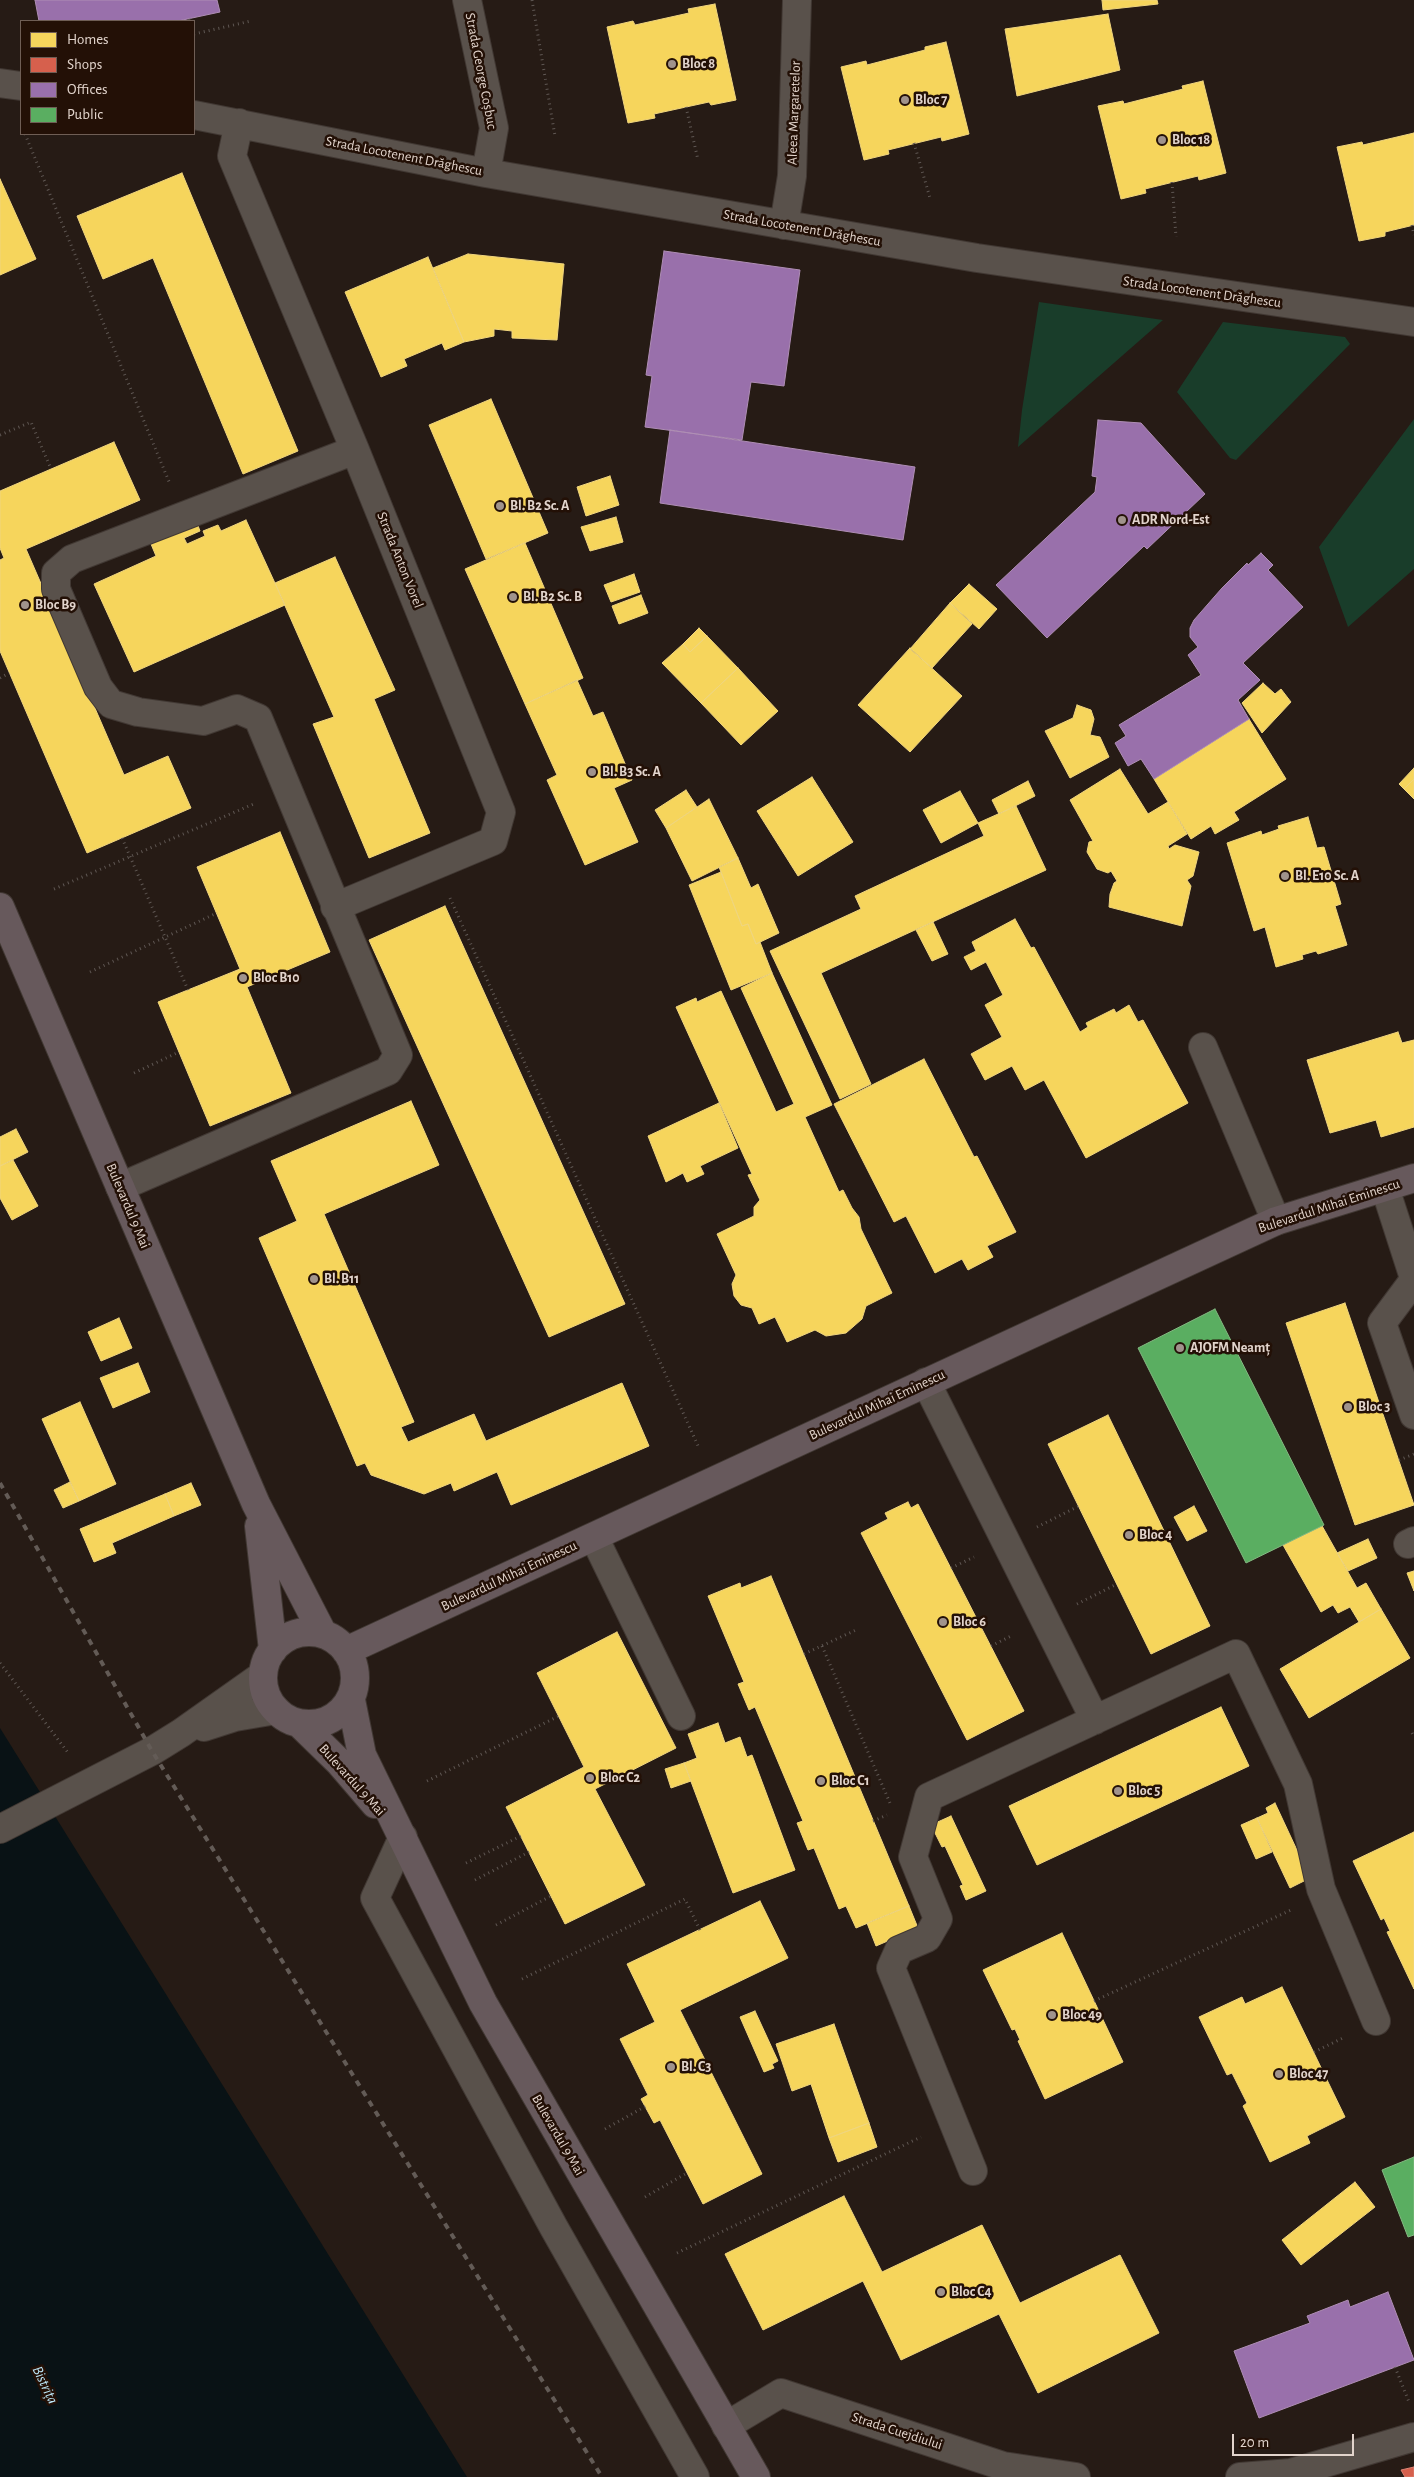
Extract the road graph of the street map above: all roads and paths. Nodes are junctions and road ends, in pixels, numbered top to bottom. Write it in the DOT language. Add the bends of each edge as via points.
graph roads {
  1 [pos="467,0"];
  2 [pos="532,0"];
  3 [pos="797,0"];
  4 [pos="251,21"];
  5 [pos="195,34"];
  6 [pos="0,83"];
  7 [pos="20,86"];
  8 [pos="686,106"];
  9 [pos="195,115"];
  10 [pos="239,122"];
  11 [pos="25,135"];
  12 [pos="555,136"];
  13 [pos="914,143"];
  14 [pos="698,160"];
  15 [pos="486,172"];
  16 [pos="1172,182"];
  17 [pos="930,198"];
  18 [pos="784,225"];
  19 [pos="1412,225"];
  20 [pos="1414,235"];
  21 [pos="1176,237"];
  22 [pos="1414,322"];
  23 [pos="0,435"];
  24 [pos="355,450"];
  25 [pos="52,469"];
  26 [pos="184,517"];
  27 [pos="10,673"];
  28 [pos="0,678"];
  29 [pos="287,789"];
  30 [pos="122,838"];
  31 [pos="130,857"];
  32 [pos="435,866"];
  33 [pos="54,889"];
  34 [pos="0,907"];
  35 [pos="336,907"];
  36 [pos="217,913"];
  37 [pos="166,937"];
  38 [pos="90,972"];
  39 [pos="188,990"];
  40 [pos="1203,1047"];
  41 [pos="179,1052"];
  42 [pos="134,1073"];
  43 [pos="1414,1178"];
  44 [pos="120,1187"];
  45 [pos="1385,1188"];
  46 [pos="1276,1221"];
  47 [pos="1414,1279"];
  48 [pos="926,1382"];
  49 [pos="1414,1416"];
  50 [pos="1414,1454"];
  51 [pos="1399,1460"];
  52 [pos="715,1482"];
  53 [pos="256,1504"];
  54 [pos="1079,1506"];
  55 [pos="1032,1529"];
  56 [pos="594,1537"];
  57 [pos="975,1556"];
  58 [pos="951,1568"];
  59 [pos="1117,1584"];
  60 [pos="1071,1607"];
  61 [pos="856,1630"];
  62 [pos="323,1634"];
  63 [pos="1015,1634"];
  64 [pos="822,1646"];
  65 [pos="991,1646"];
  66 [pos="273,1650"];
  67 [pos="346,1651"];
  68 [pos="804,1654"];
  69 [pos="0,1663"];
  70 [pos="263,1675"];
  71 [pos="350,1700"];
  72 [pos="276,1710"];
  73 [pos="558,1716"];
  74 [pos="681,1716"];
  75 [pos="1095,1720"];
  76 [pos="300,1724"];
  77 [pos="1412,1732"];
  78 [pos="181,1733"];
  79 [pos="1414,1737"];
  80 [pos="427,1781"];
  81 [pos="91,1782"];
  82 [pos="894,1812"];
  83 [pos="0,1829"];
  84 [pos="521,1836"];
  85 [pos="403,1837"];
  86 [pos="529,1852"];
  87 [pos="466,1863"];
  88 [pos="474,1880"];
  89 [pos="1324,1895"];
  90 [pos="551,1896"];
  91 [pos="496,1925"];
  92 [pos="700,1930"];
  93 [pos="522,1979"];
  94 [pos="1094,2001"];
  95 [pos="1376,2021"];
  96 [pos="646,2106"];
  97 [pos="953,2122"];
  98 [pos="605,2128"];
  99 [pos="973,2171"];
  100 [pos="687,2173"];
  101 [pos="644,2196"];
  102 [pos="677,2253"];
  103 [pos="1395,2367"];
  104 [pos="1412,2407"];
  105 [pos="726,2426"];
  106 [pos="1414,2437"];
  107 [pos="1002,2472"];
  108 [pos="695,2477"];
  109 [pos="756,2477"];
  110 [pos="1076,2477"];
  111 [pos="1240,2477"];
  1 -- 15 [label="street, Strada George Coșbuc" via="494,128"];
  2 -- 12 [label="path"];
  3 -- 18 [label="street, Aleea Margaretelor" via="792,176"];
  4 -- 5 [label="path"];
  6 -- 7 [label="street"];
  8 -- 14 [label="path"];
  9 -- 10 [label="street, Strada Locotenent Drăghescu"];
  10 -- 15 [label="street, Strada Locotenent Drăghescu"];
  10 -- 24 [label="street, Strada Anton Vorel" via="232,156"];
  11 -- 26 [label="path"];
  13 -- 17 [label="path"];
  15 -- 18 [label="street, Strada Locotenent Drăghescu"];
  16 -- 21 [label="path"];
  18 -- 22 [label="street, Strada Locotenent Drăghescu" via="978,258"];
  19 -- 20 [label="path"];
  23 -- 25 [label="path" via="31,422"];
  24 -- 26 [label="street"];
  24 -- 32 [label="street, Strada Anton Vorel" via="501,812 493,841"];
  26 -- 29 [label="street" via="72,559 56,573 56,589 98,686 111,704 138,712 203,721 237,709 258,718"];
  27 -- 28 [label="path"];
  29 -- 31 [label="path"];
  29 -- 35 [label="street"];
  30 -- 31 [label="path"];
  31 -- 33 [label="path"];
  31 -- 37 [label="path"];
  32 -- 35 [label="street, Strada Anton Vorel"];
  32 -- 52 [label="path"];
  34 -- 44 [label="main road, Bulevardul 9 Mai"];
  35 -- 44 [label="street" via="398,1055 388,1071"];
  36 -- 37 [label="path"];
  37 -- 38 [label="path"];
  37 -- 39 [label="path"];
  40 -- 46 [label="street"];
  41 -- 42 [label="path"];
  43 -- 45 [label="main road, Bulevardul Mihai Eminescu"];
  44 -- 53 [label="main road, Bulevardul 9 Mai"];
  45 -- 46 [label="main road, Bulevardul Mihai Eminescu"];
  45 -- 47 [label="street"];
  46 -- 48 [label="main road, Bulevardul Mihai Eminescu"];
  47 -- 49 [label="street" via="1382,1323"];
  48 -- 52 [label="main road, Bulevardul Mihai Eminescu"];
  48 -- 75 [label="street"];
  50 -- 51 [label="path"];
  52 -- 56 [label="main road, Bulevardul Mihai Eminescu"];
  53 -- 62 [label="main road, Bulevardul 9 Mai"];
  53 -- 66 [label="main road, Bulevardul 9 Mai"];
  54 -- 55 [label="path"];
  56 -- 67 [label="main road, Bulevardul Mihai Eminescu"];
  56 -- 74 [label="street"];
  57 -- 58 [label="path"];
  59 -- 60 [label="path"];
  61 -- 64 [label="path"];
  62 -- 66 [label="main road" via="296,1634"];
  62 -- 67 [label="main road" via="336,1640"];
  63 -- 65 [label="path"];
  64 -- 68 [label="path"];
  64 -- 82 [label="path"];
  66 -- 70 [label="main road"];
  67 -- 71 [label="main road" via="354,1666 355,1683"];
  69 -- 81 [label="path"];
  70 -- 72 [label="main road" via="266,1694"];
  70 -- 78 [label="street"];
  71 -- 76 [label="main road" via="338,1715 320,1724"];
  71 -- 85 [label="main road, Bulevardul 9 Mai" via="362,1755"];
  72 -- 76 [label="main road"];
  72 -- 78 [label="street" via="235,1717"];
  73 -- 80 [label="path"];
  75 -- 89 [label="street" via="1236,1654 1298,1784"];
  75 -- 97 [label="street" via="929,1797 913,1857 938,1919 927,1938 899,1950 891,1968"];
  76 -- 85 [label="main road, Bulevardul 9 Mai" via="339,1762"];
  77 -- 79 [label="path"];
  78 -- 81 [label="street"];
  81 -- 83 [label="street"];
  84 -- 87 [label="path"];
  85 -- 105 [label="main road, Bulevardul 9 Mai" via="483,2003"];
  85 -- 108 [label="street" via="375,1898 553,2226"];
  86 -- 88 [label="path"];
  89 -- 94 [label="path"];
  89 -- 95 [label="street"];
  90 -- 91 [label="path"];
  92 -- 93 [label="path" via="685,1899"];
  96 -- 98 [label="path"];
  97 -- 99 [label="street"];
  97 -- 102 [label="path"];
  100 -- 101 [label="path"];
  103 -- 104 [label="path"];
  105 -- 107 [label="street, Strada Cuejdiului" via="781,2393"];
  105 -- 109 [label="main road, Bulevardul 9 Mai"];
  106 -- 111 [label="street" via="1291,2473"];
  107 -- 110 [label="street, Strada Cuejdiului"];
}
